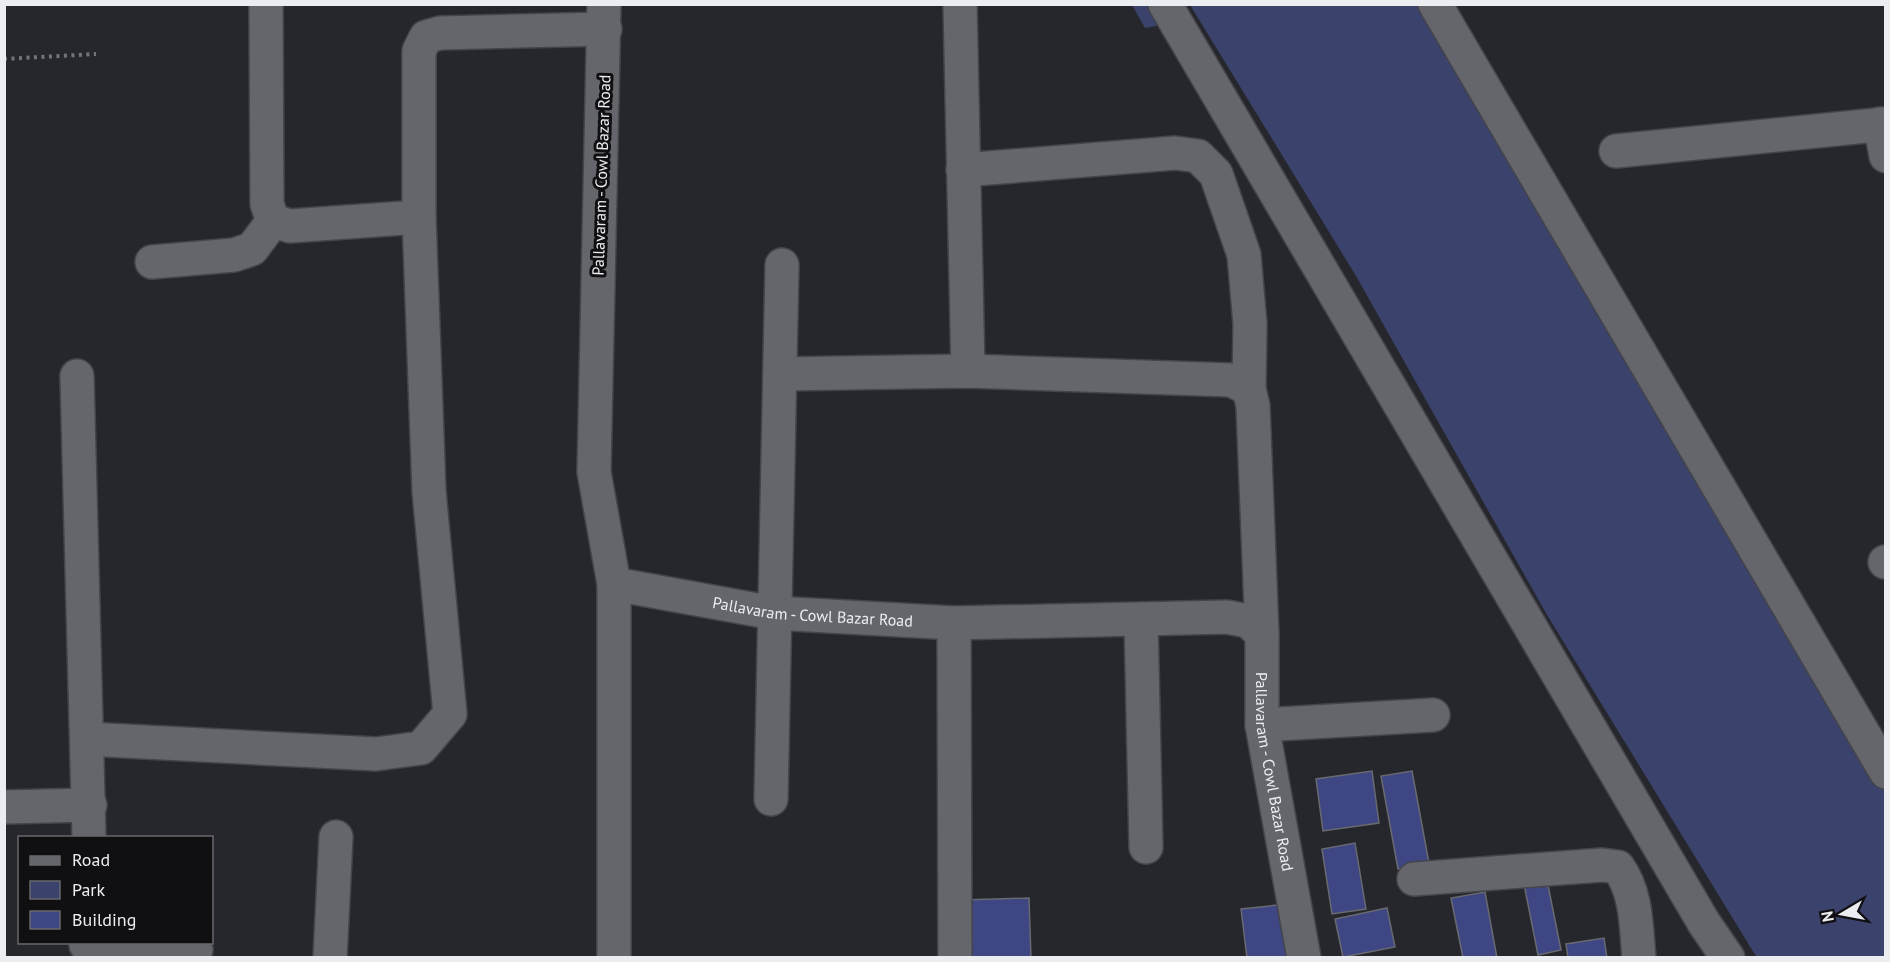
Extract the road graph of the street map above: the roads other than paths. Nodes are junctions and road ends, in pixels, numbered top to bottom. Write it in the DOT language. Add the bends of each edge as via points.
graph roads {
  1 [pos="266,4"];
  2 [pos="960,4"];
  3 [pos="1166,4"];
  4 [pos="1435,4"];
  5 [pos="604,17"];
  6 [pos="1884,135"];
  7 [pos="1616,151"];
  8 [pos="963,170"];
  9 [pos="419,217"];
  10 [pos="273,221"];
  11 [pos="152,262"];
  12 [pos="782,266"];
  13 [pos="968,371"];
  14 [pos="780,374"];
  15 [pos="77,376"];
  16 [pos="1249,389"];
  17 [pos="614,584"];
  18 [pos="774,613"];
  19 [pos="1141,619"];
  20 [pos="954,623"];
  21 [pos="1262,634"];
  22 [pos="1433,715"];
  23 [pos="1262,725"];
  24 [pos="87,739"];
  25 [pos="1886,772"];
  26 [pos="771,799"];
  27 [pos="90,805"];
  28 [pos="4,807"];
  29 [pos="89,836"];
  30 [pos="336,837"];
  31 [pos="1146,847"];
  32 [pos="1414,879"];
  33 [pos="86,948"];
  34 [pos="196,950"];
  35 [pos="330,957"];
  36 [pos="614,957"];
  37 [pos="955,957"];
  38 [pos="1304,957"];
  39 [pos="1639,957"];
  40 [pos="1728,957"];
  1 -- 10 [label="street" via="267,204"];
  2 -- 8 [label="street"];
  3 -- 40 [label="street" via="1692,903"];
  4 -- 25 [label="street"];
  5 -- 9 [label="street" via="426,37 419,51"];
  5 -- 17 [label="street, Pallavaram - Cowl Bazar Road" via="594,472"];
  6 -- 7 [label="street"];
  8 -- 13 [label="street"];
  8 -- 16 [label="street" via="1175,153 1198,156 1216,174 1244,255 1250,324"];
  9 -- 10 [label="street" via="290,226"];
  9 -- 24 [label="street" via="429,491 450,714 421,748 376,754"];
  10 -- 11 [label="street" via="252,249 234,255"];
  12 -- 14 [label="street"];
  13 -- 14 [label="street"];
  13 -- 16 [label="street" via="1231,380"];
  14 -- 18 [label="street"];
  15 -- 24 [label="street"];
  16 -- 21 [label="street" via="1253,406"];
  17 -- 18 [label="street, Pallavaram - Cowl Bazar Road"];
  17 -- 36 [label="street"];
  18 -- 20 [label="street, Pallavaram - Cowl Bazar Road"];
  18 -- 26 [label="street"];
  19 -- 20 [label="street, Pallavaram - Cowl Bazar Road"];
  19 -- 21 [label="street, Pallavaram - Cowl Bazar Road" via="1227,617 1248,621"];
  19 -- 31 [label="street"];
  20 -- 37 [label="street"];
  21 -- 23 [label="street, Pallavaram - Cowl Bazar Road"];
  22 -- 23 [label="street"];
  23 -- 38 [label="street, Pallavaram - Cowl Bazar Road"];
  24 -- 27 [label="street"];
  27 -- 28 [label="street"];
  27 -- 29 [label="street"];
  30 -- 35 [label="street"];
  32 -- 39 [label="street" via="1618,867 1632,893"];
  33 -- 34 [label="street"];
}
